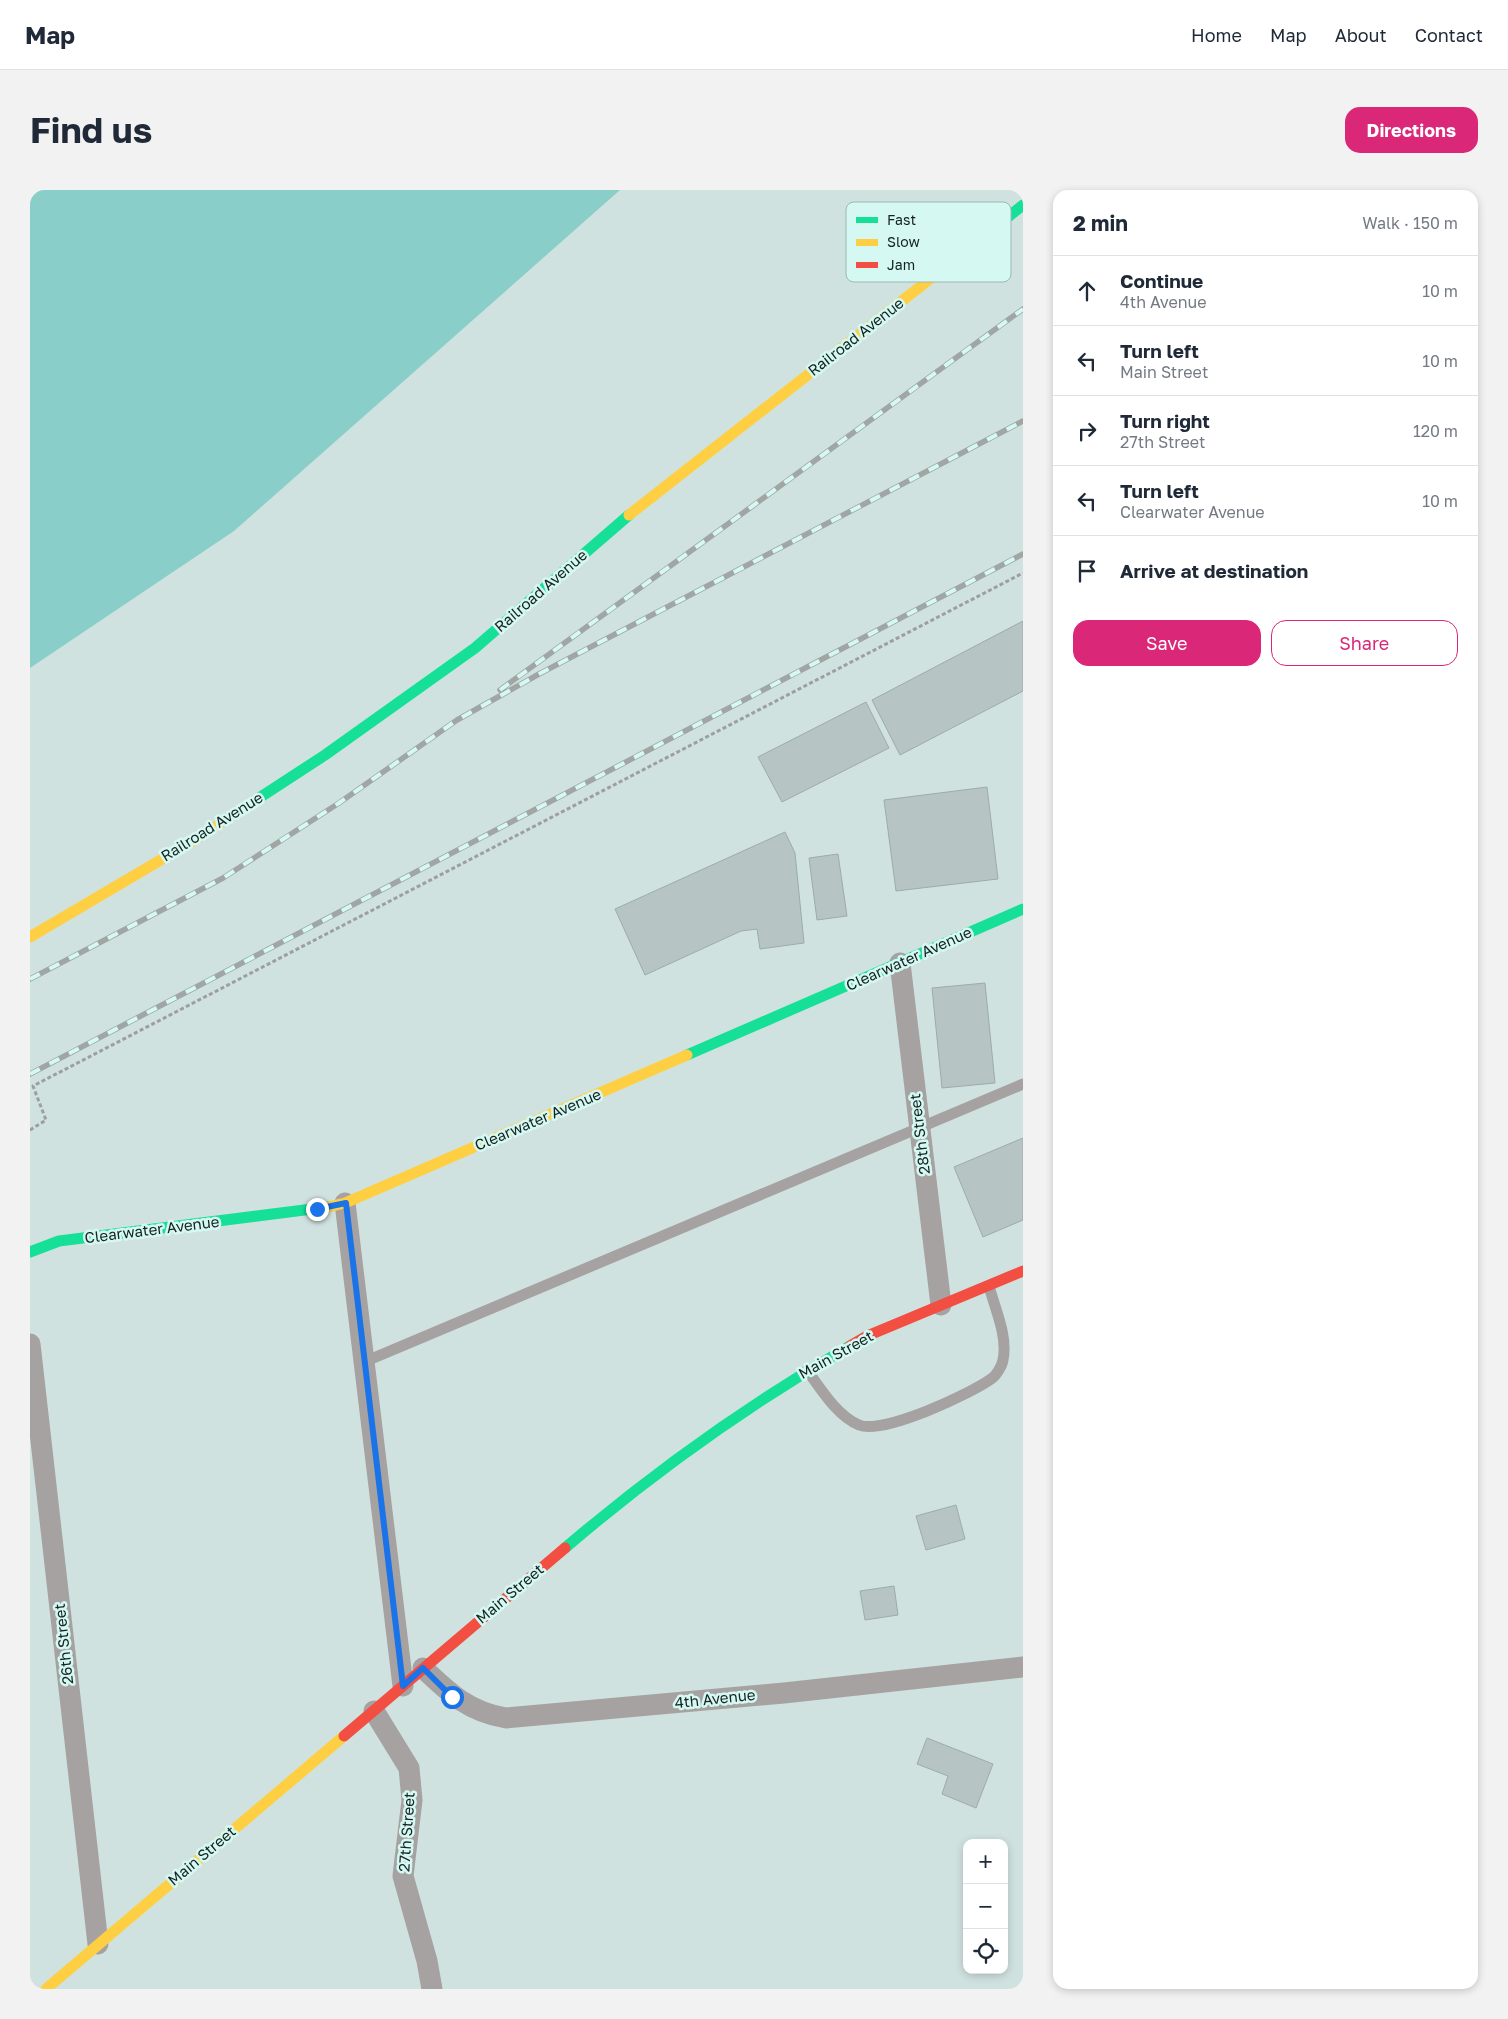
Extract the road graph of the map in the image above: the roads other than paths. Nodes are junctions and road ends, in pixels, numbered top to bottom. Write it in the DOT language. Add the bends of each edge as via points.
graph roads {
  1 [pos="1023,205"];
  2 [pos="1011,214"];
  3 [pos="925,282"];
  4 [pos="1023,909"];
  5 [pos="30,937"];
  6 [pos="900,963"];
  7 [pos="1023,1084"];
  8 [pos="919,1126"];
  9 [pos="346,1203"];
  10 [pos="30,1252"];
  11 [pos="1023,1271"];
  12 [pos="988,1285"];
  13 [pos="941,1305"];
  14 [pos="30,1344"];
  15 [pos="364,1362"];
  16 [pos="807,1370"];
  17 [pos="1023,1667"];
  18 [pos="423,1668"];
  19 [pos="403,1686"];
  20 [pos="374,1711"];
  21 [pos="98,1944"];
  22 [pos="46,1989"];
  23 [pos="432,1989"];
  1 -- 2 [label="street, Railroad Avenue"];
  3 -- 5 [label="street, Railroad Avenue" via="634,511 476,648 325,755 198,838"];
  4 -- 6 [label="street, Clearwater Avenue"];
  6 -- 8 [label="street, 28th Street"];
  6 -- 9 [label="street, Clearwater Avenue"];
  7 -- 8 [label="lane"];
  8 -- 13 [label="street, 28th Street"];
  8 -- 15 [label="lane"];
  9 -- 10 [label="street, Clearwater Avenue" via="59,1241"];
  9 -- 15 [label="street"];
  11 -- 12 [label="street, Main Street"];
  12 -- 13 [label="street, Main Street"];
  12 -- 16 [label="lane" via="1004,1340 1003,1362 993,1378 930,1410 885,1426 860,1426 838,1410"];
  13 -- 16 [label="street, Main Street" via="867,1336"];
  14 -- 21 [label="street, 26th Street"];
  15 -- 19 [label="street"];
  16 -- 18 [label="street, Main Street" via="658,1473"];
  17 -- 18 [label="street, 4th Avenue" via="506,1718 487,1715 452,1697"];
  18 -- 19 [label="street, Main Street"];
  19 -- 20 [label="street, Main Street"];
  20 -- 21 [label="street, Main Street"];
  20 -- 23 [label="street, 27th Street" via="409,1768 412,1800 403,1876"];
  21 -- 22 [label="street, Main Street"];
}
